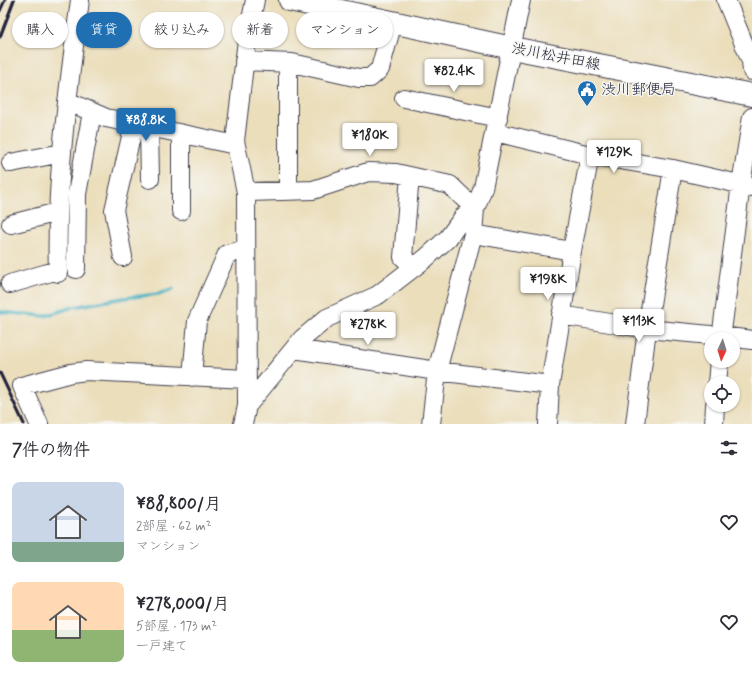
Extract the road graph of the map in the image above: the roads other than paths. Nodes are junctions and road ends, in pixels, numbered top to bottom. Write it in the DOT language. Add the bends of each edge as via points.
graph roads {
  1 [pos="80,0"];
  2 [pos="255,0"];
  3 [pos="290,0"];
  4 [pos="521,0"];
  5 [pos="726,0"];
  6 [pos="346,12"];
  7 [pos="393,22"];
  8 [pos="386,48"];
  9 [pos="512,48"];
  10 [pos="244,61"];
  11 [pos="288,63"];
  12 [pos="752,71"];
  13 [pos="752,95"];
  14 [pos="404,98"];
  15 [pos="67,101"];
  16 [pos="92,112"];
  17 [pos="752,117"];
  18 [pos="496,125"];
  19 [pos="142,126"];
  20 [pos="181,135"];
  21 [pos="236,146"];
  22 [pos="62,153"];
  23 [pos="590,155"];
  24 [pos="11,163"];
  25 [pos="673,169"];
  26 [pos="410,176"];
  27 [pos="150,179"];
  28 [pos="746,185"];
  29 [pos="288,191"];
  30 [pos="246,192"];
  31 [pos="475,209"];
  32 [pos="181,211"];
  33 [pos="58,212"];
  34 [pos="11,224"];
  35 [pos="473,234"];
  36 [pos="246,249"];
  37 [pos="572,251"];
  38 [pos="123,257"];
  39 [pos="414,267"];
  40 [pos="76,269"];
  41 [pos="10,284"];
  42 [pos="561,315"];
  43 [pos="647,329"];
  44 [pos="722,332"];
  45 [pos="704,335"];
  46 [pos="740,339"];
  47 [pos="752,340"];
  48 [pos="294,349"];
  49 [pos="437,372"];
  50 [pos="192,376"];
  51 [pos="247,379"];
  52 [pos="550,385"];
  53 [pos="247,406"];
  54 [pos="715,412"];
  55 [pos="39,424"];
  56 [pos="243,424"];
  57 [pos="431,424"];
  58 [pos="548,424"];
  59 [pos="635,424"];
  60 [pos="714,424"];
  1 -- 15 [label="street"];
  2 -- 10 [label="street"];
  3 -- 6 [label="main road, 渋川松井田線"];
  4 -- 9 [label="street"];
  5 -- 12 [label="street" via="751,61"];
  7 -- 9 [label="main road, 渋川松井田線"];
  8 -- 11 [label="street" via="380,69 370,78"];
  9 -- 13 [label="main road, 渋川松井田線"];
  9 -- 18 [label="street"];
  10 -- 11 [label="street"];
  10 -- 21 [label="street"];
  11 -- 29 [label="street"];
  14 -- 18 [label="street"];
  15 -- 16 [label="street"];
  15 -- 22 [label="street"];
  16 -- 19 [label="street" via="106,118"];
  16 -- 40 [label="street" via="77,194"];
  17 -- 28 [label="street"];
  18 -- 23 [label="street"];
  18 -- 31 [label="street" via="483,188"];
  19 -- 20 [label="street"];
  19 -- 27 [label="street"];
  19 -- 38 [label="street" via="114,210"];
  20 -- 21 [label="street"];
  20 -- 32 [label="street"];
  21 -- 30 [label="street"];
  22 -- 24 [label="street"];
  22 -- 33 [label="street"];
  23 -- 25 [label="street"];
  23 -- 37 [label="street"];
  25 -- 28 [label="street"];
  25 -- 43 [label="street"];
  26 -- 29 [label="street" via="368,172 313,190"];
  26 -- 31 [label="street" via="450,185"];
  26 -- 39 [label="street" via="403,257"];
  28 -- 44 [label="street"];
  29 -- 30 [label="street"];
  30 -- 36 [label="street"];
  31 -- 35 [label="street"];
  31 -- 39 [label="street" via="464,216 448,238"];
  33 -- 34 [label="street"];
  33 -- 41 [label="street" via="58,272"];
  35 -- 37 [label="street"];
  35 -- 49 [label="street"];
  36 -- 50 [label="street" via="227,254 197,321"];
  36 -- 51 [label="street"];
  37 -- 42 [label="street"];
  39 -- 48 [label="street" via="378,295 327,318"];
  42 -- 43 [label="street"];
  42 -- 52 [label="street"];
  43 -- 45 [label="street"];
  43 -- 59 [label="street"];
  46 -- 47 [label="street"];
  48 -- 49 [label="street"];
  48 -- 53 [label="street"];
  49 -- 52 [label="street"];
  49 -- 57 [label="street"];
  50 -- 51 [label="street"];
  50 -- 55 [label="street" via="86,372 71,373 22,386"];
  51 -- 53 [label="street"];
  52 -- 58 [label="street"];
  53 -- 56 [label="street"];
  54 -- 60 [label="street"];
}
